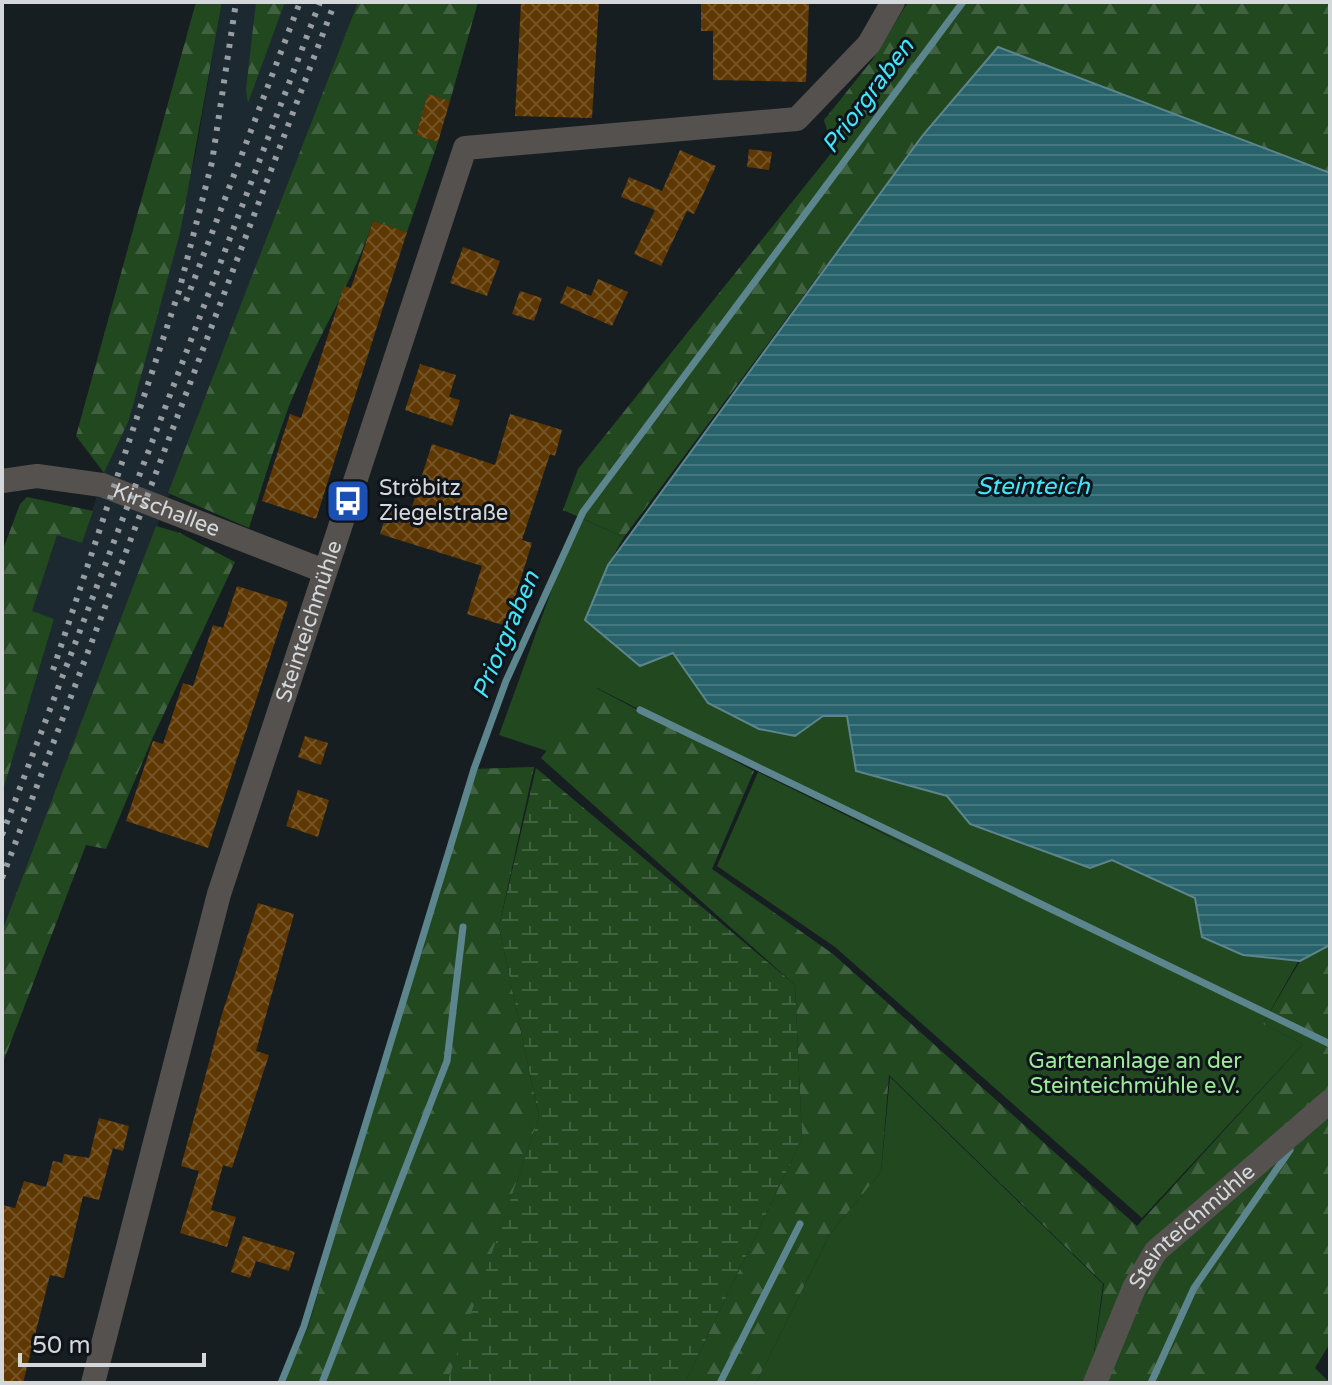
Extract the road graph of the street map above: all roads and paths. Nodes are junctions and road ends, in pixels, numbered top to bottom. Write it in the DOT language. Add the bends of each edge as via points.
graph roads {
  1 [pos="893,2"];
  2 [pos="2,481"];
  3 [pos="324,571"];
  4 [pos="1330,1101"];
  5 [pos="93,1383"];
  6 [pos="1095,1383"];
  1 -- 3 [label="street, Steinteichmühle" via="869,44 797,119 465,148"];
  2 -- 3 [label="street, Kirschallee" via="37,476 102,485"];
  3 -- 5 [label="street, Steinteichmühle" via="219,894"];
  4 -- 6 [label="street, Steinteichmühle" via="1156,1251 1134,1288"];
}
